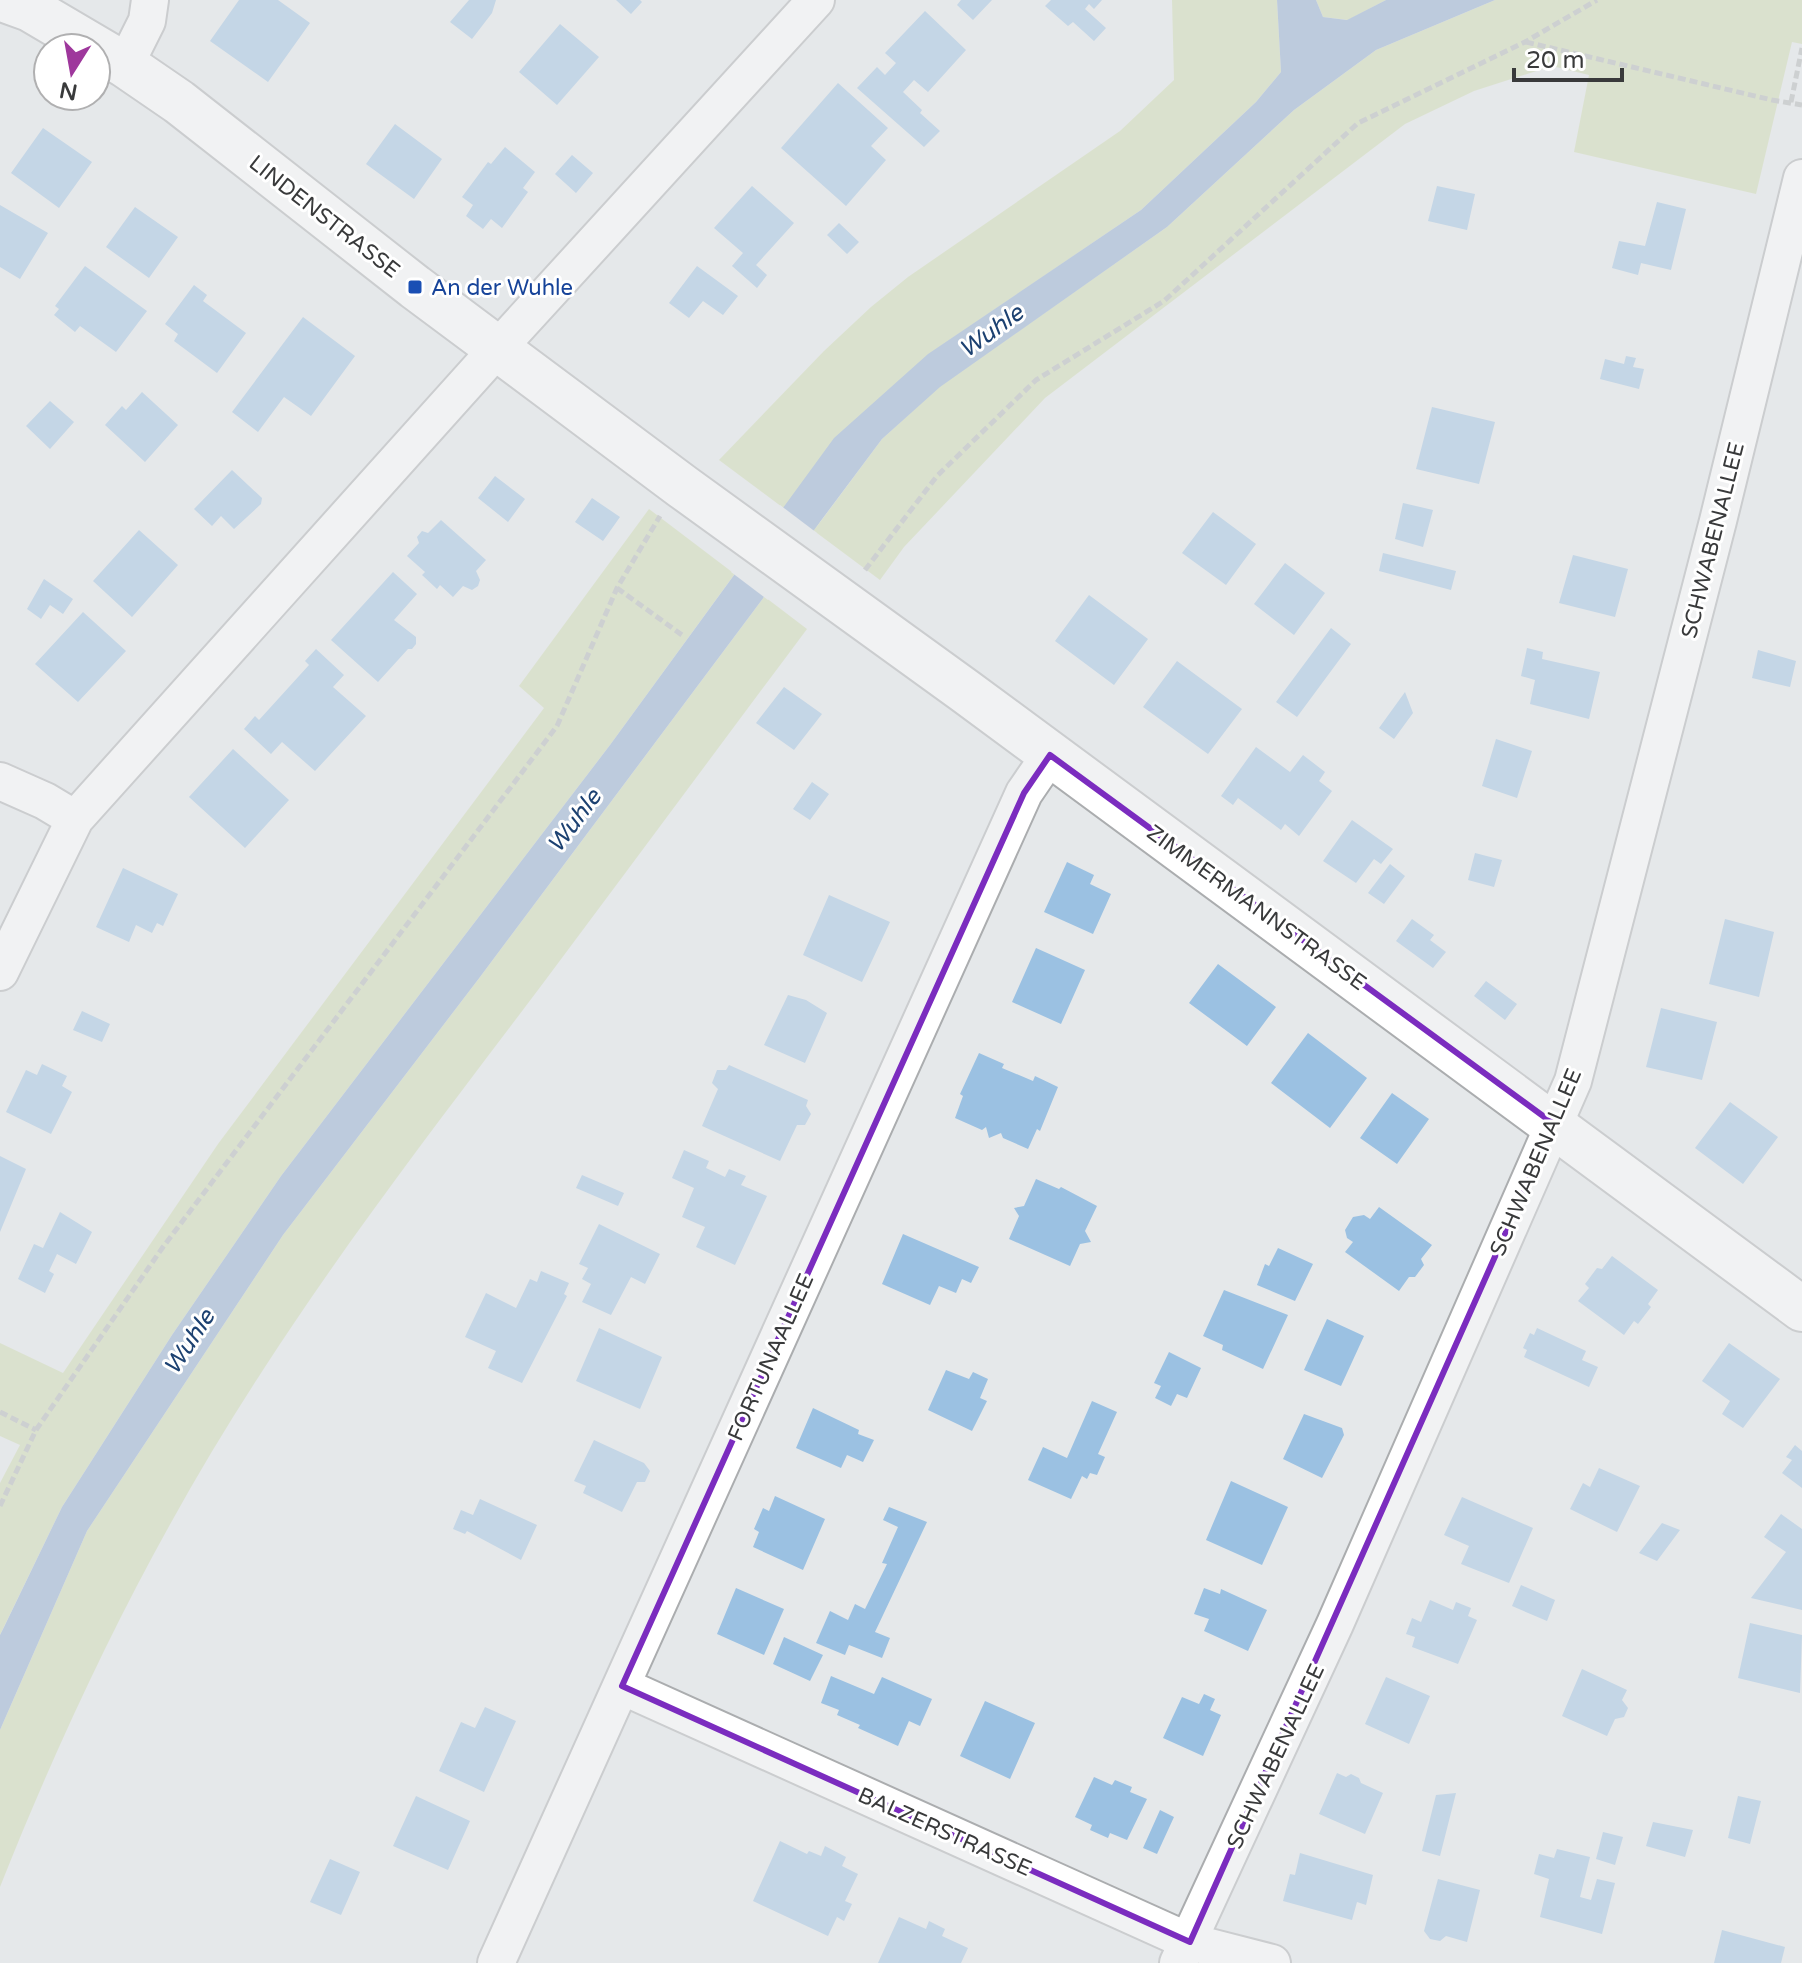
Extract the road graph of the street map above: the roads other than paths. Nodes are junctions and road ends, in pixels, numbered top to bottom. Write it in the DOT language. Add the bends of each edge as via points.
graph roads {
  1 [pos="5,0"];
  2 [pos="150,0"];
  3 [pos="816,0"];
  4 [pos="125,65"];
  5 [pos="1802,178"];
  6 [pos="498,348"];
  7 [pos="711,507"];
  8 [pos="1050,755"];
  9 [pos="0,781"];
  10 [pos="75,819"];
  11 [pos="0,972"];
  12 [pos="1554,1124"];
  13 [pos="1802,1309"];
  14 [pos="622,1686"];
  15 [pos="1184,1952"];
  16 [pos="496,1963"];
  17 [pos="1272,1963"];
  1 -- 4 [label="street, LINDENSTRASSE"];
  2 -- 4 [label="street" via="147,21"];
  3 -- 6 [label="street"];
  4 -- 6 [label="street, LINDENSTRASSE"];
  5 -- 12 [label="street, SCHWABENALLEE" via="1573,1081"];
  6 -- 7 [label="street, LINDENSTRASSE"];
  6 -- 10 [label="street"];
  7 -- 8 [label="street, ZIMMERMANNSTRASSE" via="847,585"];
  8 -- 12 [label="street, ZIMMERMANNSTRASSE"];
  8 -- 14 [label="street, FORTUNAALLEE" via="1024,793"];
  9 -- 10 [label="street"];
  10 -- 11 [label="street"];
  12 -- 13 [label="street, ZIMMERMANNSTRASSE"];
  12 -- 15 [label="street, SCHWABENALLEE" via="1335,1624"];
  14 -- 15 [label="street, BALZERSTRASSE"];
  14 -- 16 [label="street, FORTUNAALLEE"];
  15 -- 17 [label="street, BALZERSTRASSE"];
}
